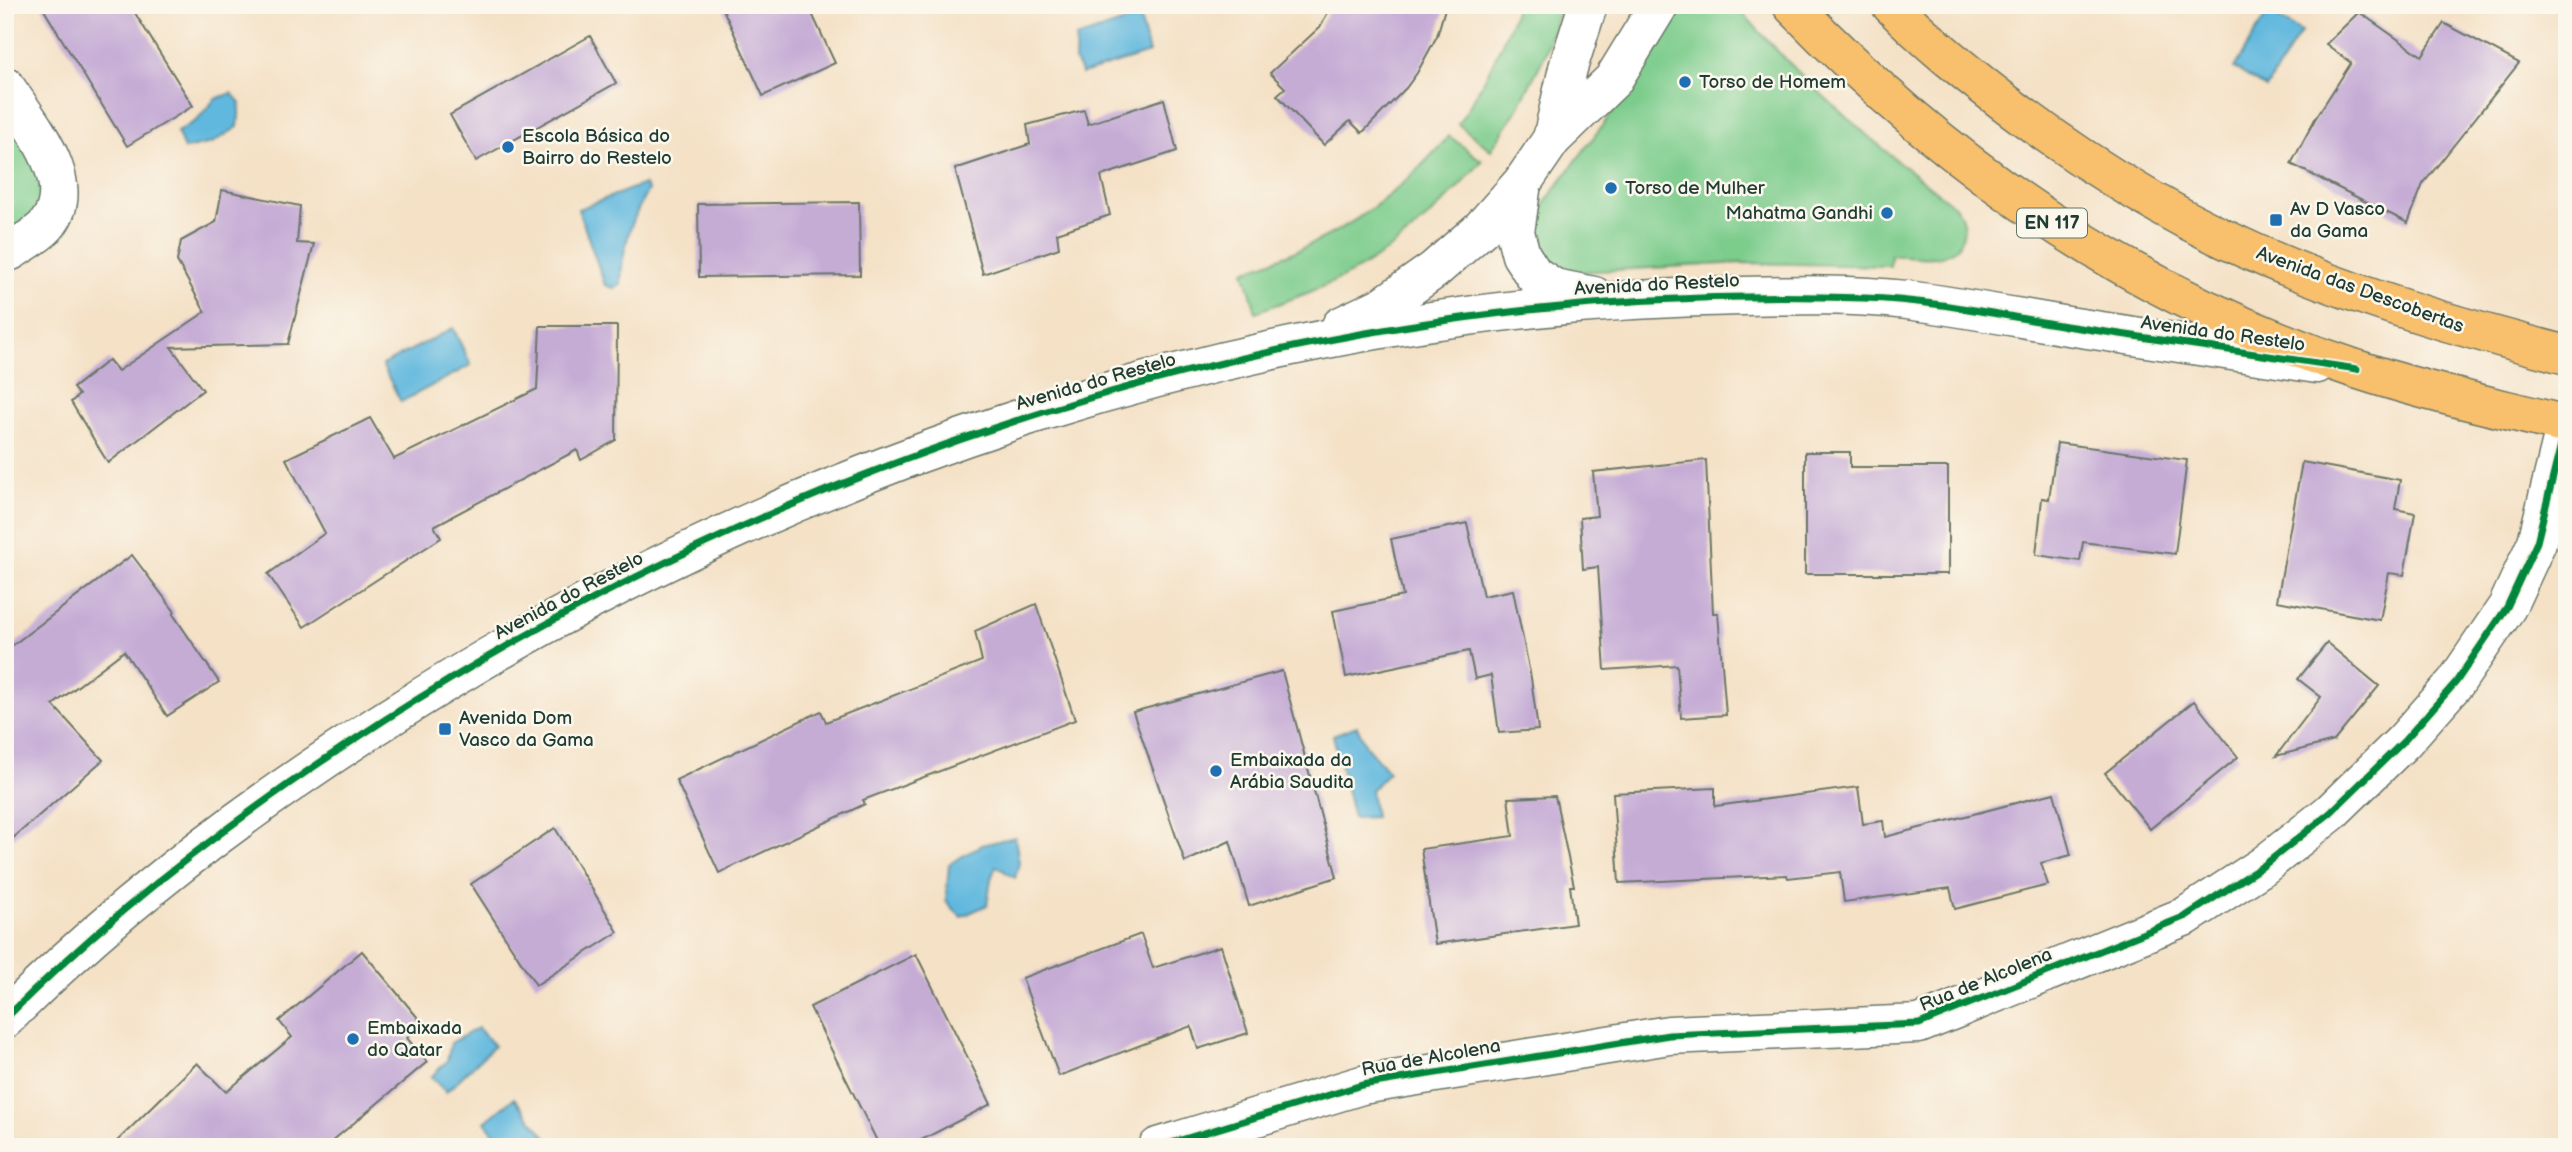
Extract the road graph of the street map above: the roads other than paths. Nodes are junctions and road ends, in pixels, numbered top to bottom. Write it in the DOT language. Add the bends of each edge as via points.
graph roads {
  1 [pos="1588,5"];
  2 [pos="1659,5"];
  3 [pos="1792,5"];
  4 [pos="1891,5"];
  5 [pos="5,86"];
  6 [pos="1552,138"];
  7 [pos="1522,183"];
  8 [pos="5,251"];
  9 [pos="1622,301"];
  10 [pos="1266,352"];
  11 [pos="2567,355"];
  12 [pos="2357,369"];
  13 [pos="2566,424"];
  14 [pos="10,1004"];
  15 [pos="1158,1147"];
  1 -- 6 [label="street, Avenida do Restelo"];
  2 -- 6 [label="street, Avenida do Restelo" via="1613,80"];
  3 -- 12 [label="main road, EN 117" via="1921,128 2000,189 2084,244 2184,298"];
  4 -- 11 [label="main road, Avenida das Descobertas" via="1966,73 2042,131 2121,183 2205,229 2291,269 2380,302"];
  5 -- 8 [label="street" via="54,161 60,197 47,225"];
  6 -- 7 [label="street, Avenida do Restelo"];
  7 -- 9 [label="street, Avenida do Restelo" via="1515,232 1521,255 1534,275 1554,288"];
  7 -- 10 [label="street, Avenida do Restelo" via="1481,229 1434,270 1382,306 1326,333"];
  9 -- 10 [label="street, Avenida do Restelo" via="1411,325"];
  9 -- 12 [label="street, Avenida do Restelo" via="1742,296 1903,299"];
  10 -- 14 [label="street, Avenida do Restelo" via="1068,405 898,462 768,515 564,614 330,755 124,909"];
  12 -- 13 [label="main road, EN 117"];
  13 -- 15 [label="street, Rua de Alcolena" via="2537,542 2507,607 2456,682 2330,813 2263,866 2186,916 1919,1024 1669,1035 1362,1085"];
}
